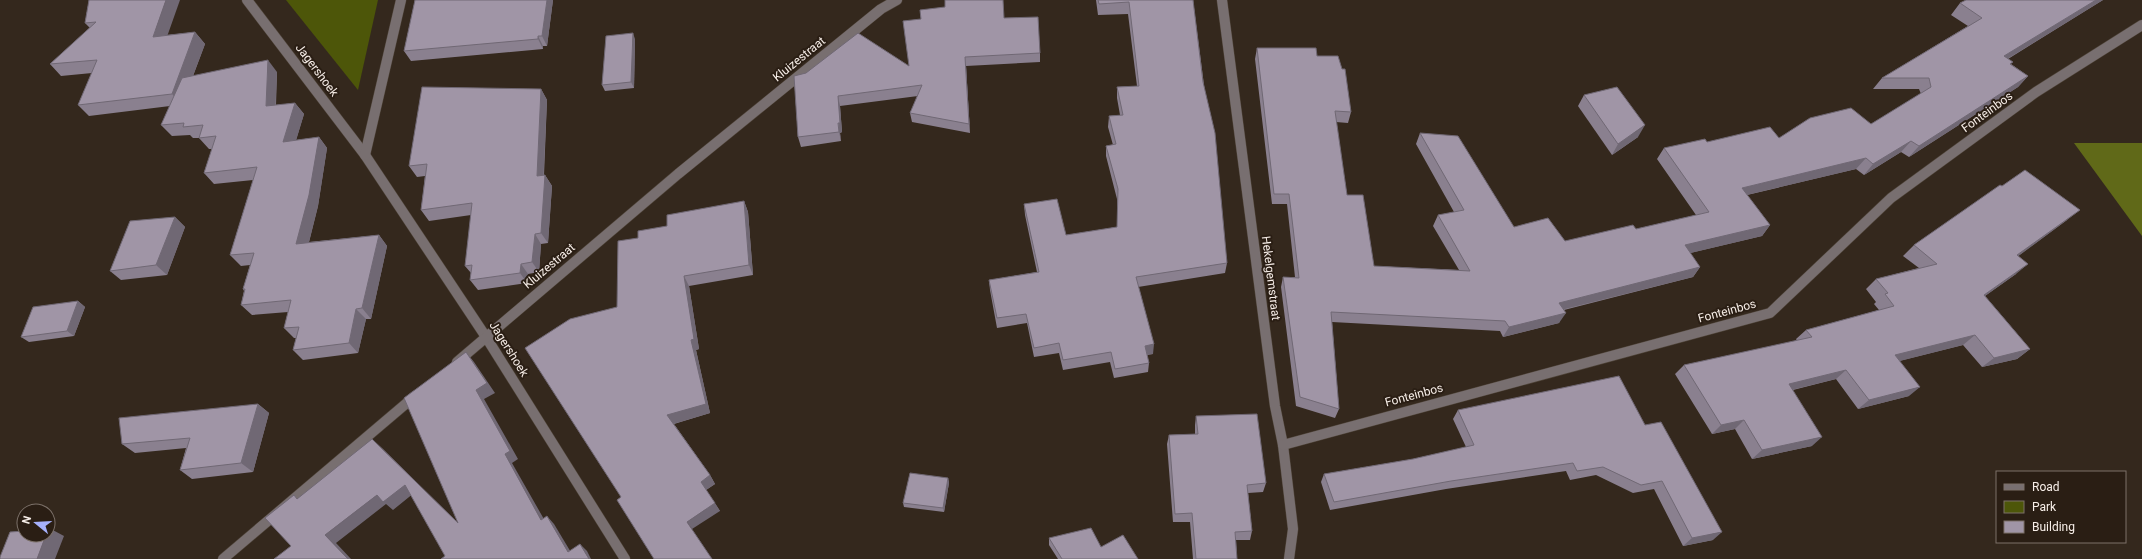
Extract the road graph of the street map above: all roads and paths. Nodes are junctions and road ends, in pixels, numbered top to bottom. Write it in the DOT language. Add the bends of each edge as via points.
graph roads {
  1 [pos="247,0"];
  2 [pos="401,0"];
  3 [pos="897,0"];
  4 [pos="1222,0"];
  5 [pos="2142,25"];
  6 [pos="365,155"];
  7 [pos="486,337"];
  8 [pos="447,370"];
  9 [pos="423,390"];
  10 [pos="1283,445"];
  11 [pos="223,559"];
  12 [pos="625,559"];
  13 [pos="1288,559"];
  1 -- 6 [label="street, Jagershoek"];
  2 -- 6 [label="street"];
  3 -- 7 [label="street, Kluizestraat" via="881,10 678,174"];
  4 -- 10 [label="street, Hekelgemstraat" via="1275,406"];
  5 -- 10 [label="street, Fonteinbos" via="2036,92 1891,198 1770,313"];
  6 -- 7 [label="street, Jagershoek"];
  7 -- 8 [label="street, Kluizestraat"];
  7 -- 12 [label="street, Jagershoek"];
  9 -- 11 [label="street"];
  10 -- 13 [label="street, Hekelgemstraat" via="1293,529"];
}
